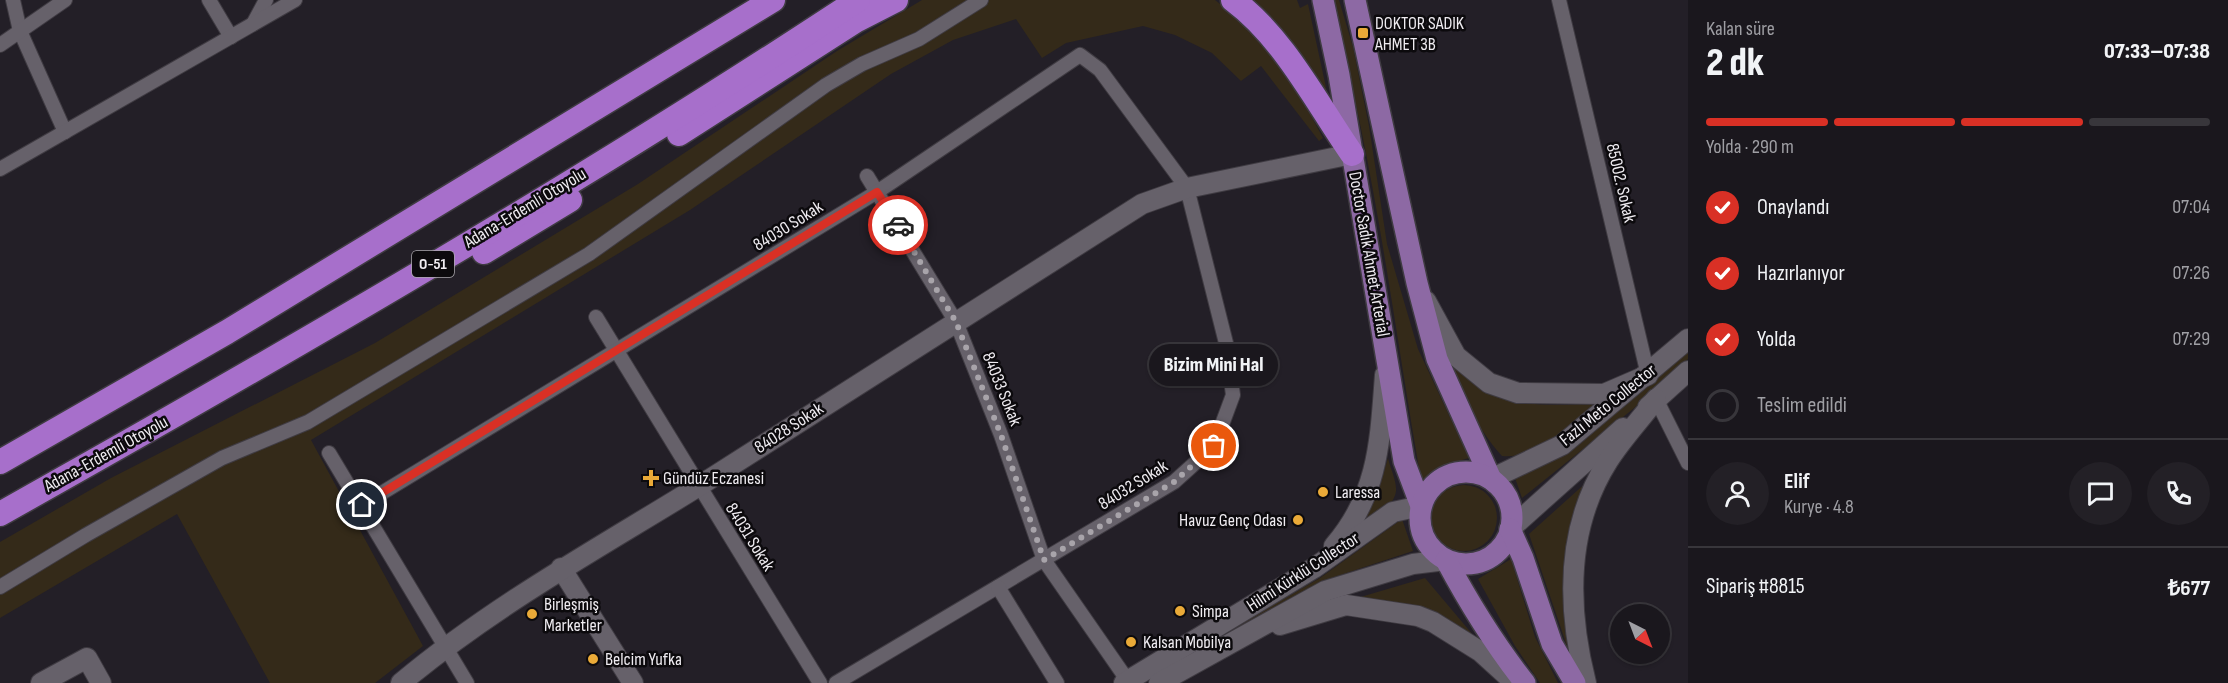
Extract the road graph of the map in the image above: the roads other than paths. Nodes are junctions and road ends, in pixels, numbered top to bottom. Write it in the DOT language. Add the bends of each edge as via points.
graph roads {
  1 [pos="13,0"];
  2 [pos="65,0"];
  3 [pos="209,0"];
  4 [pos="266,0"];
  5 [pos="295,0"];
  6 [pos="746,0"];
  7 [pos="773,0"];
  8 [pos="858,0"];
  9 [pos="896,0"];
  10 [pos="981,0"];
  11 [pos="1233,0"];
  12 [pos="1323,0"];
  13 [pos="1355,0"];
  14 [pos="1558,0"];
  15 [pos="253,24"];
  16 [pos="20,31"];
  17 [pos="231,37"];
  18 [pos="0,45"];
  19 [pos="65,132"];
  20 [pos="1352,154"];
  21 [pos="0,169"];
  22 [pos="867,176"];
  23 [pos="1186,188"];
  24 [pos="877,192"];
  25 [pos="398,230"];
  26 [pos="1417,283"];
  27 [pos="596,317"];
  28 [pos="956,322"];
  29 [pos="1688,339"];
  30 [pos="616,352"];
  31 [pos="1387,360"];
  32 [pos="1688,370"];
  33 [pos="1648,375"];
  34 [pos="1656,399"];
  35 [pos="178,414"];
  36 [pos="329,453"];
  37 [pos="0,462"];
  38 [pos="1688,463"];
  39 [pos="1491,479"];
  40 [pos="697,486"];
  41 [pos="362,505"];
  42 [pos="1421,506"];
  43 [pos="0,514"];
  44 [pos="1510,529"];
  45 [pos="1044,560"];
  46 [pos="1446,560"];
  47 [pos="561,568"];
  48 [pos="1314,568"];
  49 [pos="0,587"];
  50 [pos="998,587"];
  51 [pos="1249,634"];
  52 [pos="445,646"];
  53 [pos="1126,682"];
  54 [pos="40,683"];
  55 [pos="100,683"];
  56 [pos="401,683"];
  57 [pos="467,683"];
  58 [pos="633,683"];
  59 [pos="820,683"];
  60 [pos="836,683"];
  61 [pos="1058,683"];
  62 [pos="1159,683"];
  63 [pos="1515,683"];
  64 [pos="1525,683"];
  65 [pos="1575,683"];
  66 [pos="1586,683"];
  1 -- 16 [label="street"];
  2 -- 16 [label="street"];
  3 -- 17 [label="street"];
  4 -- 15 [label="street"];
  5 -- 15 [label="street"];
  6 -- 25 [label="highway" via="505,150 421,206"];
  7 -- 25 [label="highway, O-51"];
  8 -- 35 [label="highway, Adana-Erdemli Otoyolu / O-51" via="646,135"];
  9 -- 35 [label="highway" via="857,20 525,228 286,368"];
  10 -- 49 [label="street" via="919,39 826,85 598,247 471,325 308,422 222,458"];
  11 -- 20 [label="highway" via="1248,11 1281,49"];
  12 -- 20 [label="main road, Doctor Sadık Ahmet Arterial"];
  13 -- 26 [label="main road, Doctor Sadık Ahmet Arterial"];
  14 -- 33 [label="street, 85002. Sokak"];
  15 -- 17 [label="street"];
  16 -- 18 [label="street"];
  16 -- 19 [label="street"];
  17 -- 19 [label="street"];
  19 -- 21 [label="street"];
  20 -- 23 [label="main road, 84028 Sokak"];
  20 -- 31 [label="main road, Doctor Sadık Ahmet Arterial"];
  22 -- 24 [label="street, 84033 Sokak"];
  23 -- 24 [label="street, 84030 Sokak" via="1100,70 1080,55"];
  23 -- 28 [label="main road, 84028 Sokak" via="1142,204"];
  23 -- 45 [label="street, 84032 Sokak" via="1226,344 1233,395 1214,446 1174,482"];
  24 -- 28 [label="street, 84033 Sokak"];
  24 -- 30 [label="street, 84030 Sokak"];
  25 -- 37 [label="highway, O-51"];
  26 -- 33 [label="main road" via="1456,356 1489,383 1518,393 1604,394"];
  26 -- 39 [label="main road, Doctor Sadık Ahmet Arterial" via="1437,359"];
  27 -- 30 [label="street, 84031 Sokak"];
  28 -- 40 [label="main road, 84028 Sokak"];
  28 -- 45 [label="street, 84033 Sokak" via="1001,435"];
  29 -- 33 [label="main road, Fazlı Meto Collector"];
  30 -- 40 [label="street, 84031 Sokak"];
  30 -- 41 [label="street, 84030 Sokak"];
  31 -- 42 [label="main road, Doctor Sadık Ahmet Arterial" via="1404,461"];
  31 -- 48 [label="main road" via="1378,456 1369,492 1344,534"];
  32 -- 34 [label="main road, Fazlı Meto Collector"];
  33 -- 39 [label="main road, Fazlı Meto Collector" via="1562,445"];
  34 -- 38 [label="street"];
  34 -- 44 [label="main road, Fazlı Meto Collector"];
  34 -- 66 [label="main road" via="1608,462 1576,541 1571,587 1578,652"];
  35 -- 43 [label="highway, Adana-Erdemli Otoyolu / O-51"];
  36 -- 41 [label="street"];
  39 -- 42 [label="main road" via="1476,472 1445,476 1433,485"];
  39 -- 44 [label="main road" via="1510,503"];
  40 -- 47 [label="main road, 84028 Sokak"];
  40 -- 59 [label="street, 84031 Sokak"];
  41 -- 52 [label="street"];
  42 -- 46 [label="main road" via="1420,526 1425,540"];
  42 -- 48 [label="main road, Hilmi Kürklü Collector" via="1393,512"];
  44 -- 46 [label="main road" via="1501,548 1489,558 1475,564"];
  44 -- 65 [label="main road" via="1552,644"];
  45 -- 50 [label="street, 84032 Sokak"];
  45 -- 53 [label="street, 84033 Sokak"];
  46 -- 51 [label="main road, Hilmi Kürklü Collector" via="1413,564 1325,591"];
  46 -- 64 [label="main road"];
  47 -- 52 [label="main road, 84028 Sokak"];
  47 -- 58 [label="main road"];
  48 -- 53 [label="main road, Hilmi Kürklü Collector"];
  50 -- 60 [label="street, 84032 Sokak"];
  50 -- 61 [label="street"];
  51 -- 62 [label="main road, Hilmi Kürklü Collector"];
  51 -- 63 [label="main road" via="1346,605 1418,616 1480,652"];
  52 -- 56 [label="main road, 84028 Sokak"];
  52 -- 57 [label="street"];
  54 -- 55 [label="main road" via="87,658"];
}
